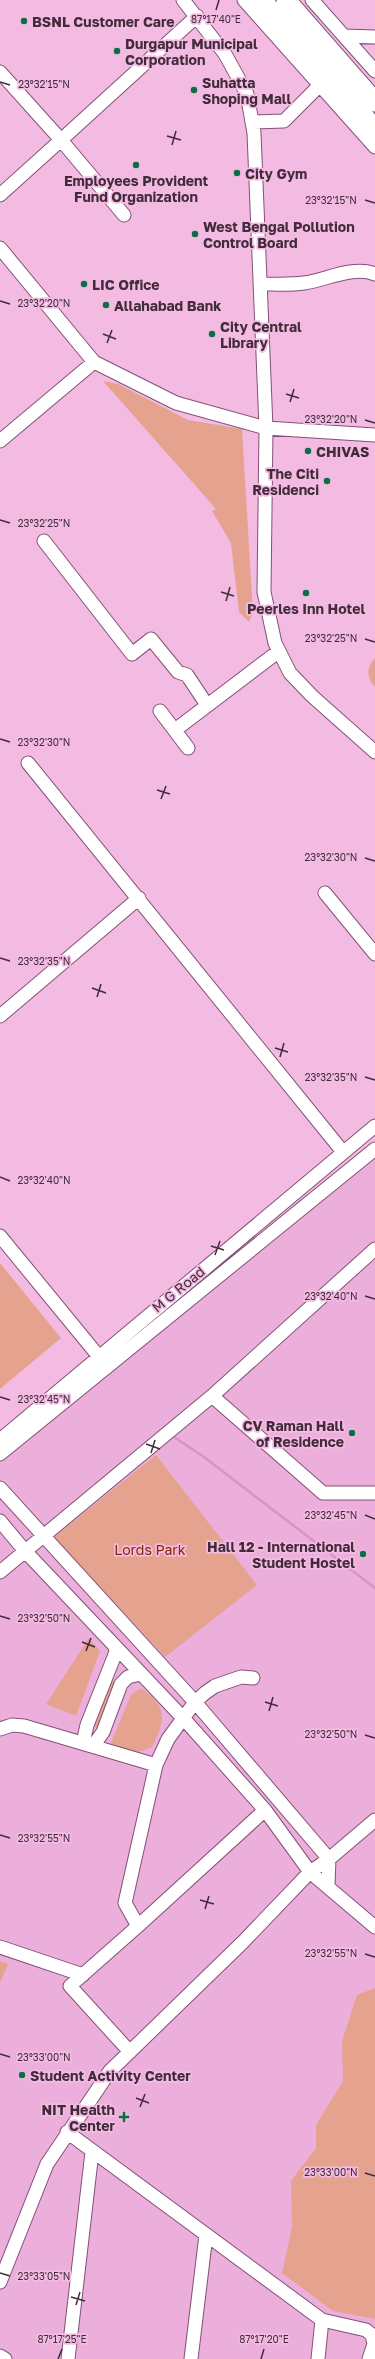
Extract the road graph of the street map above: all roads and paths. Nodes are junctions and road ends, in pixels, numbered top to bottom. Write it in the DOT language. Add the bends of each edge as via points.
graph roads {
  1 [pos="184,0"];
  2 [pos="244,0"];
  3 [pos="262,0"];
  4 [pos="286,0"];
  5 [pos="312,0"];
  6 [pos="197,16"];
  7 [pos="344,36"];
  8 [pos="375,36"];
  9 [pos="0,72"];
  10 [pos="375,72"];
  11 [pos="320,85"];
  12 [pos="375,102"];
  13 [pos="252,122"];
  14 [pos="375,129"];
  15 [pos="61,140"];
  16 [pos="375,147"];
  17 [pos="0,195"];
  18 [pos="124,215"];
  19 [pos="0,248"];
  20 [pos="375,274"];
  21 [pos="260,284"];
  22 [pos="94,362"];
  23 [pos="266,428"];
  24 [pos="375,435"];
  25 [pos="0,440"];
  26 [pos="44,540"];
  27 [pos="279,651"];
  28 [pos="207,705"];
  29 [pos="160,711"];
  30 [pos="175,730"];
  31 [pos="188,748"];
  32 [pos="375,752"];
  33 [pos="28,763"];
  34 [pos="325,893"];
  35 [pos="139,898"];
  36 [pos="375,954"];
  37 [pos="0,1016"];
  38 [pos="375,1126"];
  39 [pos="375,1149"];
  40 [pos="343,1152"];
  41 [pos="0,1236"];
  42 [pos="375,1249"];
  43 [pos="104,1362"];
  44 [pos="212,1396"];
  45 [pos="0,1440"];
  46 [pos="0,1454"];
  47 [pos="0,1488"];
  48 [pos="375,1493"];
  49 [pos="0,1521"];
  50 [pos="42,1536"];
  51 [pos="26,1551"];
  52 [pos="0,1572"];
  53 [pos="140,1644"];
  54 [pos="115,1646"];
  55 [pos="125,1657"];
  56 [pos="154,1658"];
  57 [pos="140,1674"];
  58 [pos="108,1675"];
  59 [pos="253,1678"];
  60 [pos="121,1684"];
  61 [pos="195,1702"];
  62 [pos="184,1719"];
  63 [pos="1,1727"];
  64 [pos="204,1742"];
  65 [pos="88,1745"];
  66 [pos="238,1752"];
  67 [pos="156,1765"];
  68 [pos="265,1810"];
  69 [pos="375,1820"];
  70 [pos="329,1859"];
  71 [pos="310,1872"];
  72 [pos="328,1886"];
  73 [pos="138,1926"];
  74 [pos="375,1927"];
  75 [pos="0,1947"];
  76 [pos="83,1975"];
  77 [pos="130,2052"];
  78 [pos="67,2132"];
  79 [pos="92,2152"];
  80 [pos="206,2235"];
  81 [pos="0,2282"];
  82 [pos="322,2320"];
  83 [pos="0,2356"];
  84 [pos="5,2359"];
  85 [pos="68,2359"];
  86 [pos="191,2359"];
  87 [pos="318,2359"];
  88 [pos="369,2359"];
  1 -- 6 [label="street"];
  2 -- 11 [label="street"];
  3 -- 14 [label="highway"];
  4 -- 12 [label="highway"];
  5 -- 7 [label="street"];
  6 -- 13 [label="street" via="225,54 247,94"];
  6 -- 15 [label="street"];
  7 -- 8 [label="street"];
  7 -- 10 [label="street"];
  9 -- 15 [label="street"];
  11 -- 13 [label="street" via="284,120"];
  11 -- 16 [label="street"];
  13 -- 21 [label="street"];
  15 -- 17 [label="street"];
  15 -- 18 [label="street"];
  19 -- 22 [label="street"];
  20 -- 21 [label="street" via="366,271 304,283"];
  21 -- 23 [label="street"];
  22 -- 23 [label="street" via="176,403"];
  22 -- 25 [label="street"];
  23 -- 24 [label="street"];
  23 -- 27 [label="street" via="264,592"];
  26 -- 28 [label="street" via="132,654 151,639 178,672 186,675"];
  27 -- 28 [label="street"];
  27 -- 32 [label="street" via="290,673"];
  28 -- 30 [label="street"];
  29 -- 30 [label="street"];
  30 -- 31 [label="street"];
  33 -- 35 [label="street"];
  34 -- 36 [label="street"];
  35 -- 37 [label="street"];
  35 -- 40 [label="street"];
  38 -- 40 [label="street"];
  39 -- 43 [label="street, M G Road"];
  40 -- 43 [label="street"];
  41 -- 43 [label="street"];
  42 -- 44 [label="street"];
  43 -- 45 [label="street"];
  43 -- 46 [label="street, M G Road"];
  44 -- 48 [label="street" via="323,1493"];
  44 -- 50 [label="street"];
  47 -- 50 [label="street"];
  49 -- 51 [label="street"];
  50 -- 51 [label="street"];
  50 -- 53 [label="street"];
  51 -- 52 [label="street"];
  51 -- 54 [label="street"];
  53 -- 55 [label="street"];
  53 -- 56 [label="street"];
  54 -- 55 [label="street"];
  54 -- 58 [label="street" via="116,1652"];
  55 -- 56 [label="street"];
  55 -- 57 [label="street"];
  56 -- 61 [label="street"];
  57 -- 60 [label="street" via="128,1677"];
  57 -- 62 [label="street"];
  58 -- 60 [label="street" via="119,1677"];
  58 -- 65 [label="street" via="87,1725"];
  59 -- 61 [label="street" via="241,1677 214,1686"];
  60 -- 65 [label="street" via="103,1732"];
  61 -- 62 [label="street"];
  61 -- 66 [label="street"];
  62 -- 64 [label="street"];
  62 -- 67 [label="street" via="168,1739"];
  63 -- 65 [label="street" via="24,1726"];
  64 -- 66 [label="street"];
  64 -- 68 [label="street"];
  65 -- 67 [label="street"];
  66 -- 70 [label="street"];
  67 -- 73 [label="street" via="124,1903"];
  68 -- 71 [label="street"];
  68 -- 73 [label="street"];
  69 -- 70 [label="street"];
  70 -- 71 [label="street"];
  70 -- 72 [label="street"];
  71 -- 72 [label="street"];
  71 -- 77 [label="street" via="243,1942"];
  72 -- 74 [label="street"];
  73 -- 76 [label="street"];
  75 -- 76 [label="street"];
  76 -- 77 [label="street" via="70,1986"];
  77 -- 78 [label="street" via="110,2071"];
  78 -- 79 [label="street"];
  78 -- 81 [label="street" via="47,2164"];
  79 -- 80 [label="street"];
  79 -- 85 [label="street"];
  80 -- 82 [label="street"];
  80 -- 86 [label="street"];
  82 -- 87 [label="street"];
  82 -- 88 [label="street" via="366,2330 372,2335 374,2344"];
  83 -- 84 [label="street"];
}
